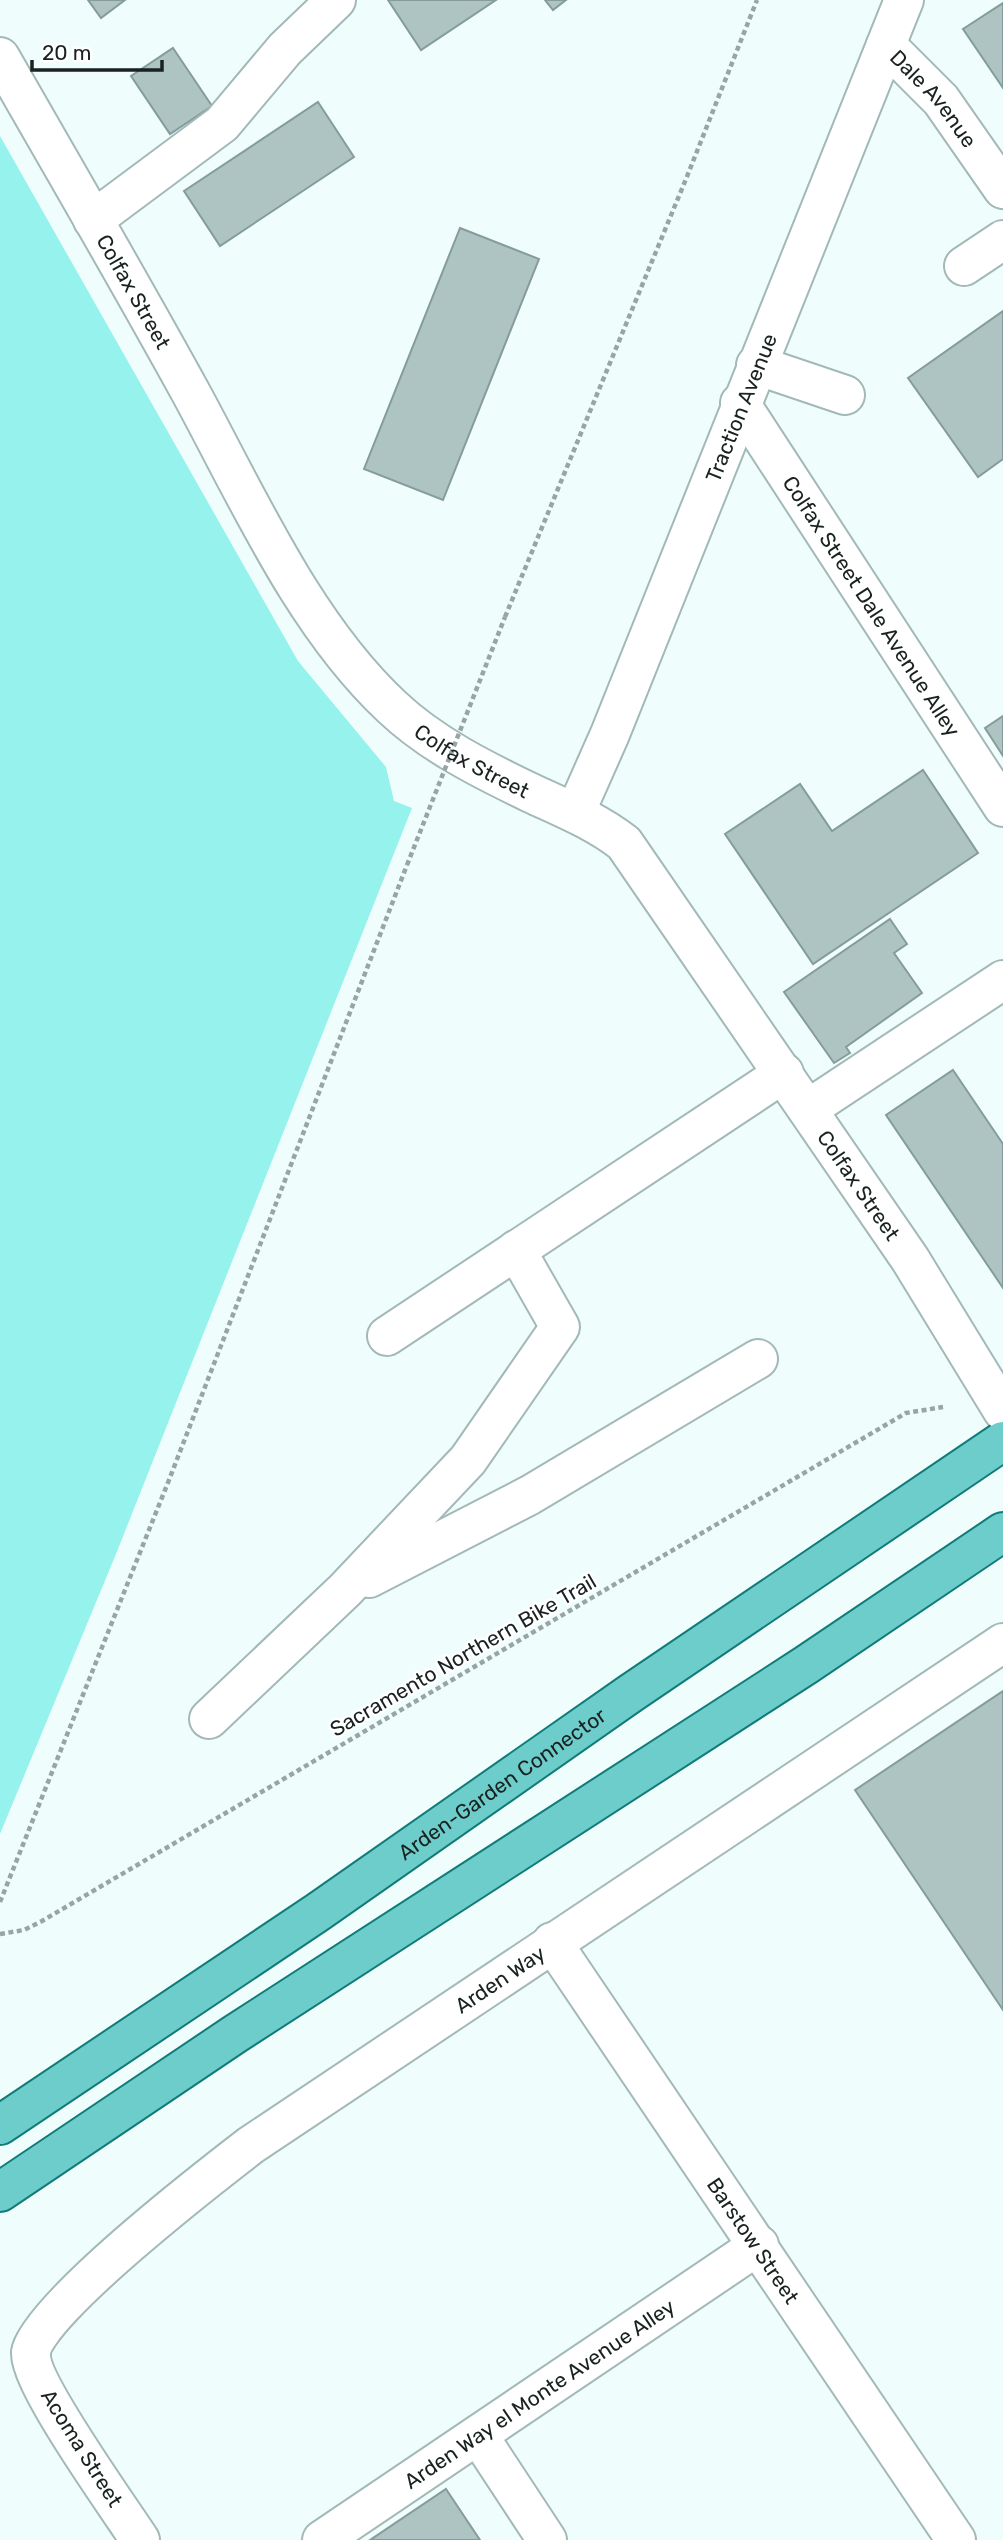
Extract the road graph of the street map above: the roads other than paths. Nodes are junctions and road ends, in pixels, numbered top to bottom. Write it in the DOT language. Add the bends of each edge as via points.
graph roads {
  1 [pos="336,0"];
  2 [pos="904,0"];
  3 [pos="886,45"];
  4 [pos="0,57"];
  5 [pos="1003,189"];
  6 [pos="93,220"];
  7 [pos="1003,240"];
  8 [pos="964,265"];
  9 [pos="755,365"];
  10 [pos="845,395"];
  11 [pos="740,403"];
  12 [pos="1003,807"];
  13 [pos="575,813"];
  14 [pos="1003,980"];
  15 [pos="784,1073"];
  16 [pos="808,1109"];
  17 [pos="516,1251"];
  18 [pos="387,1336"];
  19 [pos="758,1359"];
  20 [pos="1003,1411"];
  21 [pos="1003,1441"];
  22 [pos="1003,1532"];
  23 [pos="345,1590"];
  24 [pos="1003,1643"];
  25 [pos="209,1719"];
  26 [pos="552,1942"];
  27 [pos="0,2124"];
  28 [pos="0,2192"];
  29 [pos="758,2245"];
  30 [pos="31,2353"];
  31 [pos="478,2435"];
  32 [pos="141,2540"];
  33 [pos="322,2540"];
  34 [pos="547,2540"];
  35 [pos="956,2540"];
  1 -- 6 [label="street" via="285,49 222,124"];
  2 -- 3 [label="street, Traction Avenue"];
  3 -- 5 [label="street, Dale Avenue" via="941,100"];
  3 -- 9 [label="street, Traction Avenue"];
  4 -- 6 [label="street, Colfax Street"];
  6 -- 13 [label="street, Colfax Street" via="289,571 341,651 393,709 420,730 462,757"];
  7 -- 8 [label="street"];
  9 -- 10 [label="street"];
  9 -- 11 [label="street, Traction Avenue"];
  11 -- 12 [label="street, Colfax Street Dale Avenue Alley"];
  11 -- 13 [label="street, Traction Avenue"];
  13 -- 15 [label="street, Colfax Street" via="630,850"];
  14 -- 16 [label="street"];
  15 -- 16 [label="street, Colfax Street"];
  15 -- 17 [label="street"];
  16 -- 20 [label="street, Colfax Street" via="910,1259"];
  17 -- 18 [label="street"];
  17 -- 23 [label="street" via="560,1327 468,1460"];
  19 -- 23 [label="street" via="530,1495"];
  21 -- 27 [label="main road, Arden-Garden Connector" via="318,1912"];
  22 -- 28 [label="main road"];
  23 -- 25 [label="street"];
  24 -- 26 [label="street, Arden Way"];
  26 -- 29 [label="street, Barstow Street"];
  26 -- 30 [label="street, Arden Way" via="302,2110 201,2184 78,2291 37,2337"];
  29 -- 31 [label="street, Arden Way el Monte Avenue Alley"];
  29 -- 35 [label="street, Barstow Street"];
  30 -- 32 [label="street, Acoma Street" via="46,2394"];
  31 -- 33 [label="street, Arden Way el Monte Avenue Alley"];
  31 -- 34 [label="street"];
}
